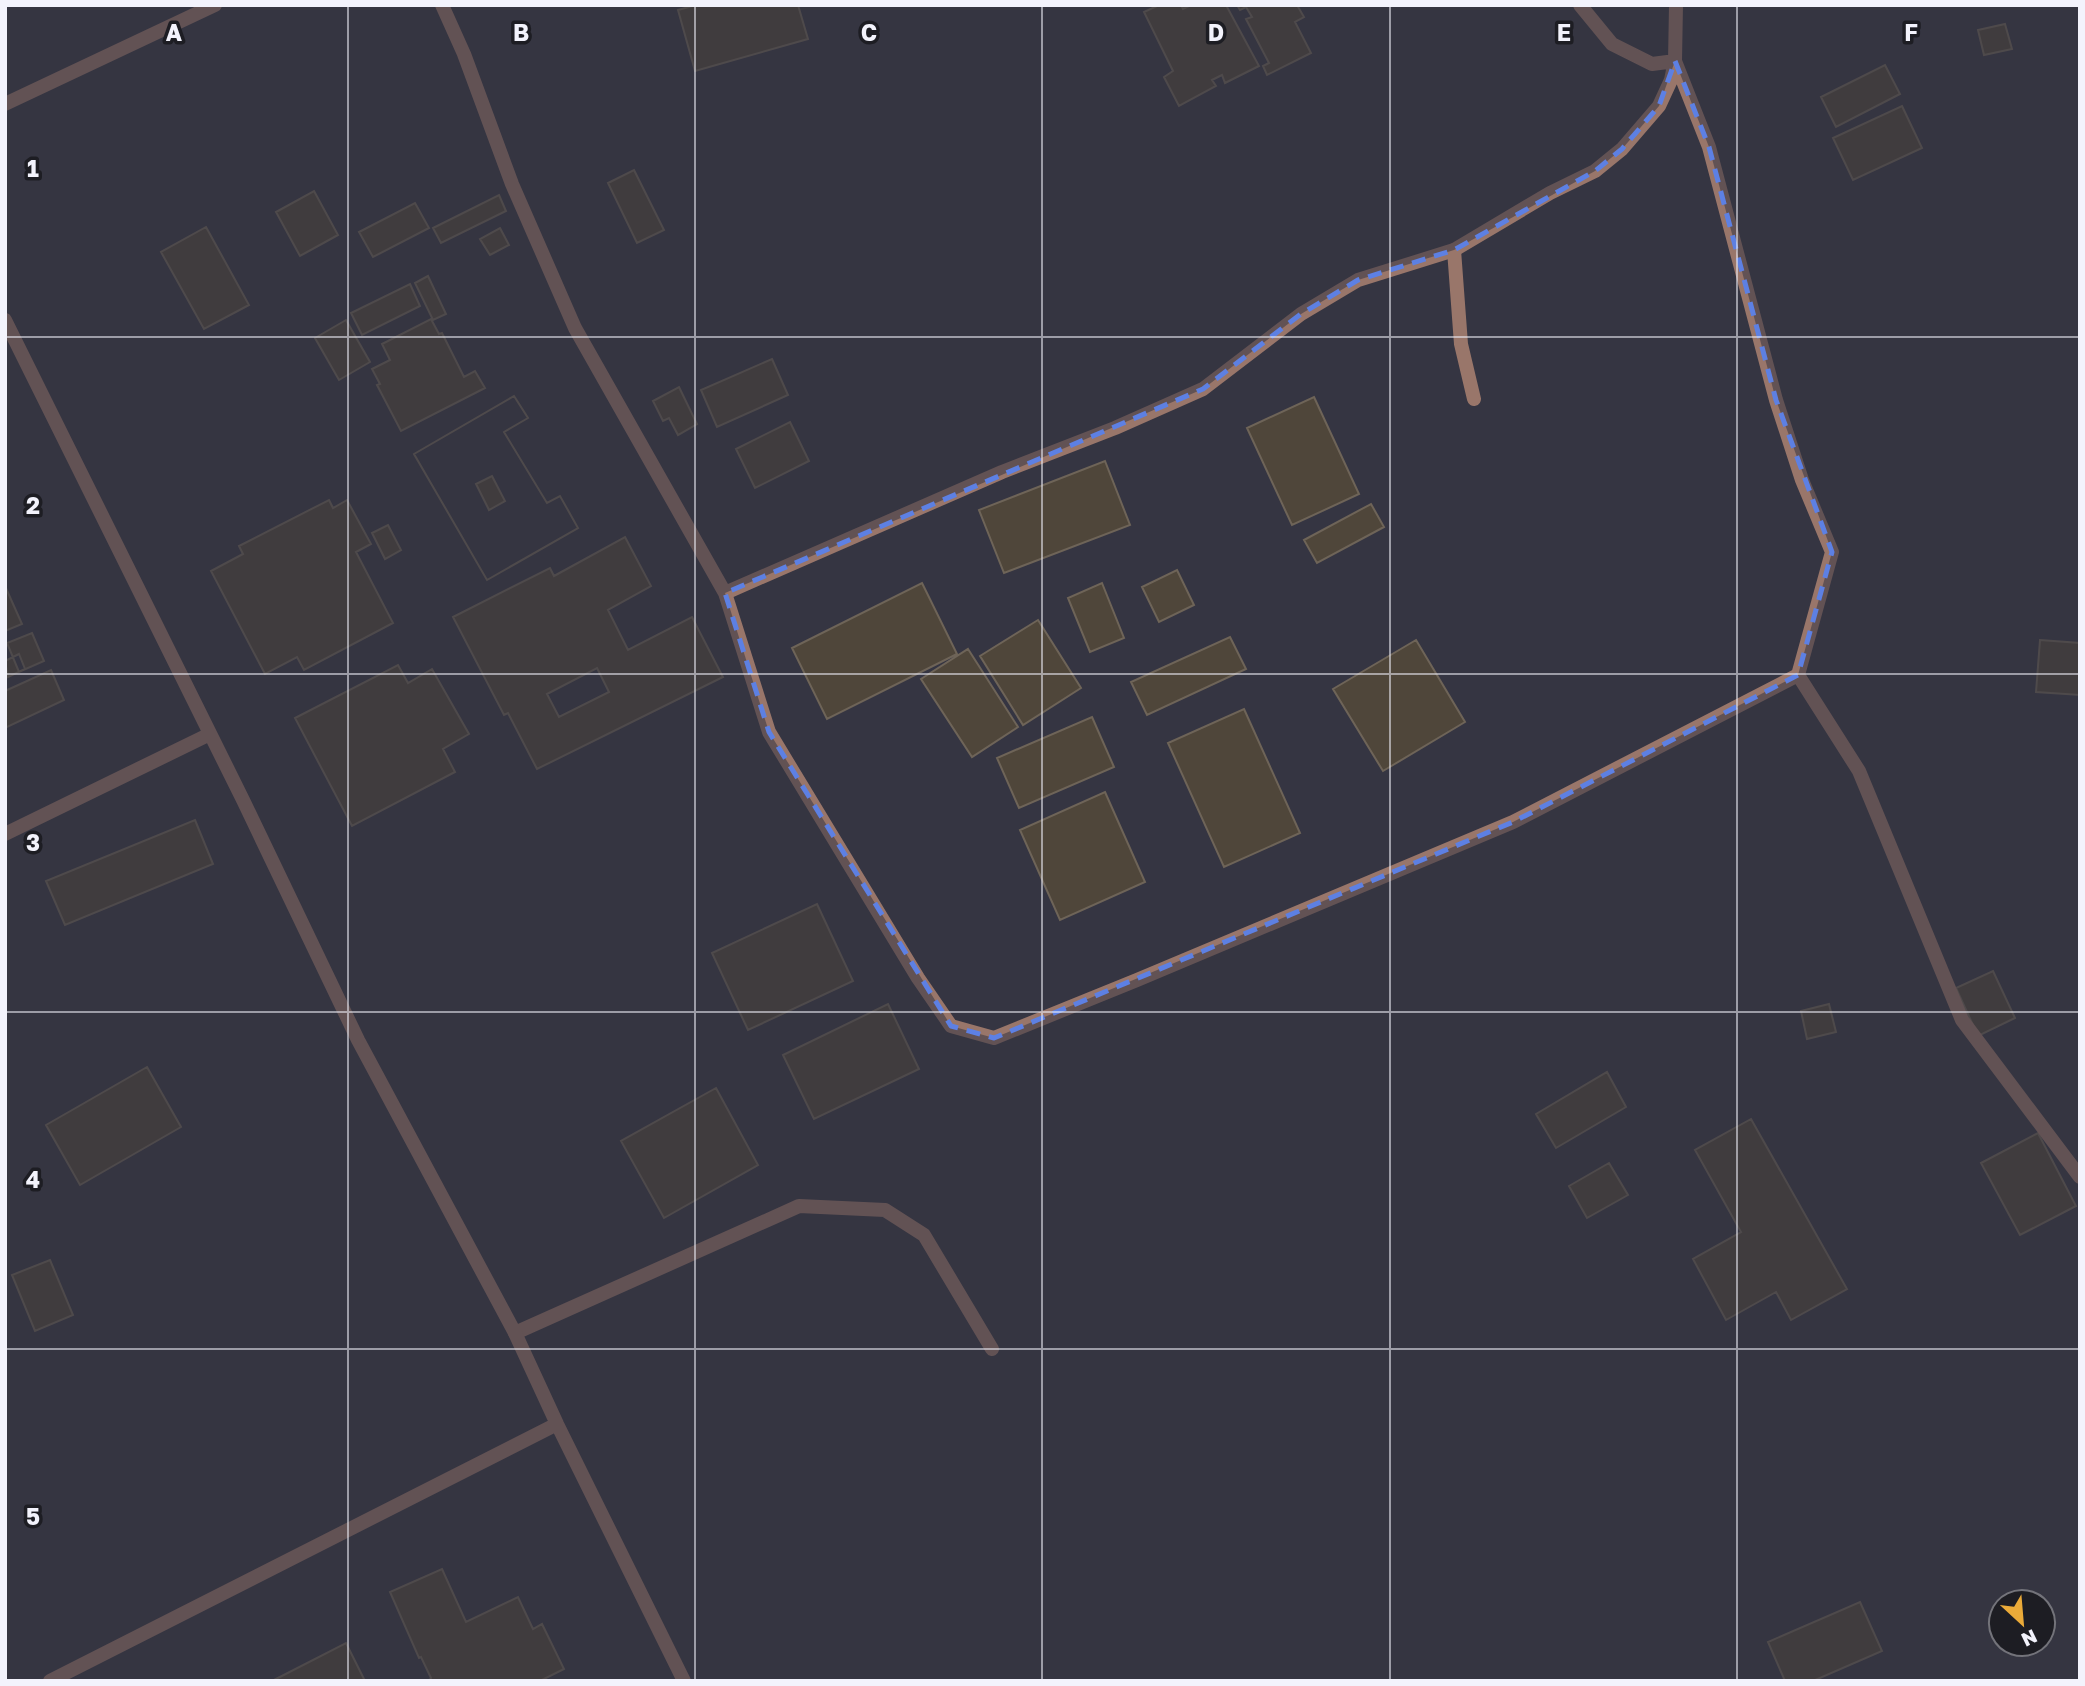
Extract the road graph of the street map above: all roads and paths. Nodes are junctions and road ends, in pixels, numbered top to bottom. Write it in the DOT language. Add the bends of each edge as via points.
graph roads {
  1 [pos="215,5"];
  2 [pos="442,5"];
  3 [pos="1580,5"];
  4 [pos="1676,5"];
  5 [pos="1675,61"];
  6 [pos="5,104"];
  7 [pos="1454,250"];
  8 [pos="5,320"];
  9 [pos="1474,399"];
  10 [pos="725,593"];
  11 [pos="1798,675"];
  12 [pos="210,734"];
  13 [pos="5,834"];
  14 [pos="2080,1177"];
  15 [pos="515,1333"];
  16 [pos="992,1349"];
  17 [pos="557,1424"];
  18 [pos="50,1681"];
  19 [pos="684,1681"];
  1 -- 6 [label="street"];
  2 -- 10 [label="street" via="575,328"];
  3 -- 5 [label="street" via="1612,44 1652,64"];
  4 -- 5 [label="street"];
  5 -- 7 [label="street" via="1658,106 1622,149 1595,171"];
  5 -- 11 [label="street" via="1709,147 1776,400 1832,552"];
  7 -- 9 [label="street" via="1461,344"];
  7 -- 10 [label="street" via="1358,280 1301,314 1203,390"];
  8 -- 12 [label="street"];
  10 -- 11 [label="street" via="769,732 951,1026 994,1038 1513,822"];
  11 -- 14 [label="street" via="1859,771 1962,1020"];
  12 -- 13 [label="street"];
  12 -- 15 [label="street" via="358,1040"];
  15 -- 16 [label="street" via="799,1206 885,1210 924,1235"];
  15 -- 17 [label="street"];
  17 -- 18 [label="street"];
  17 -- 19 [label="street"];
}
